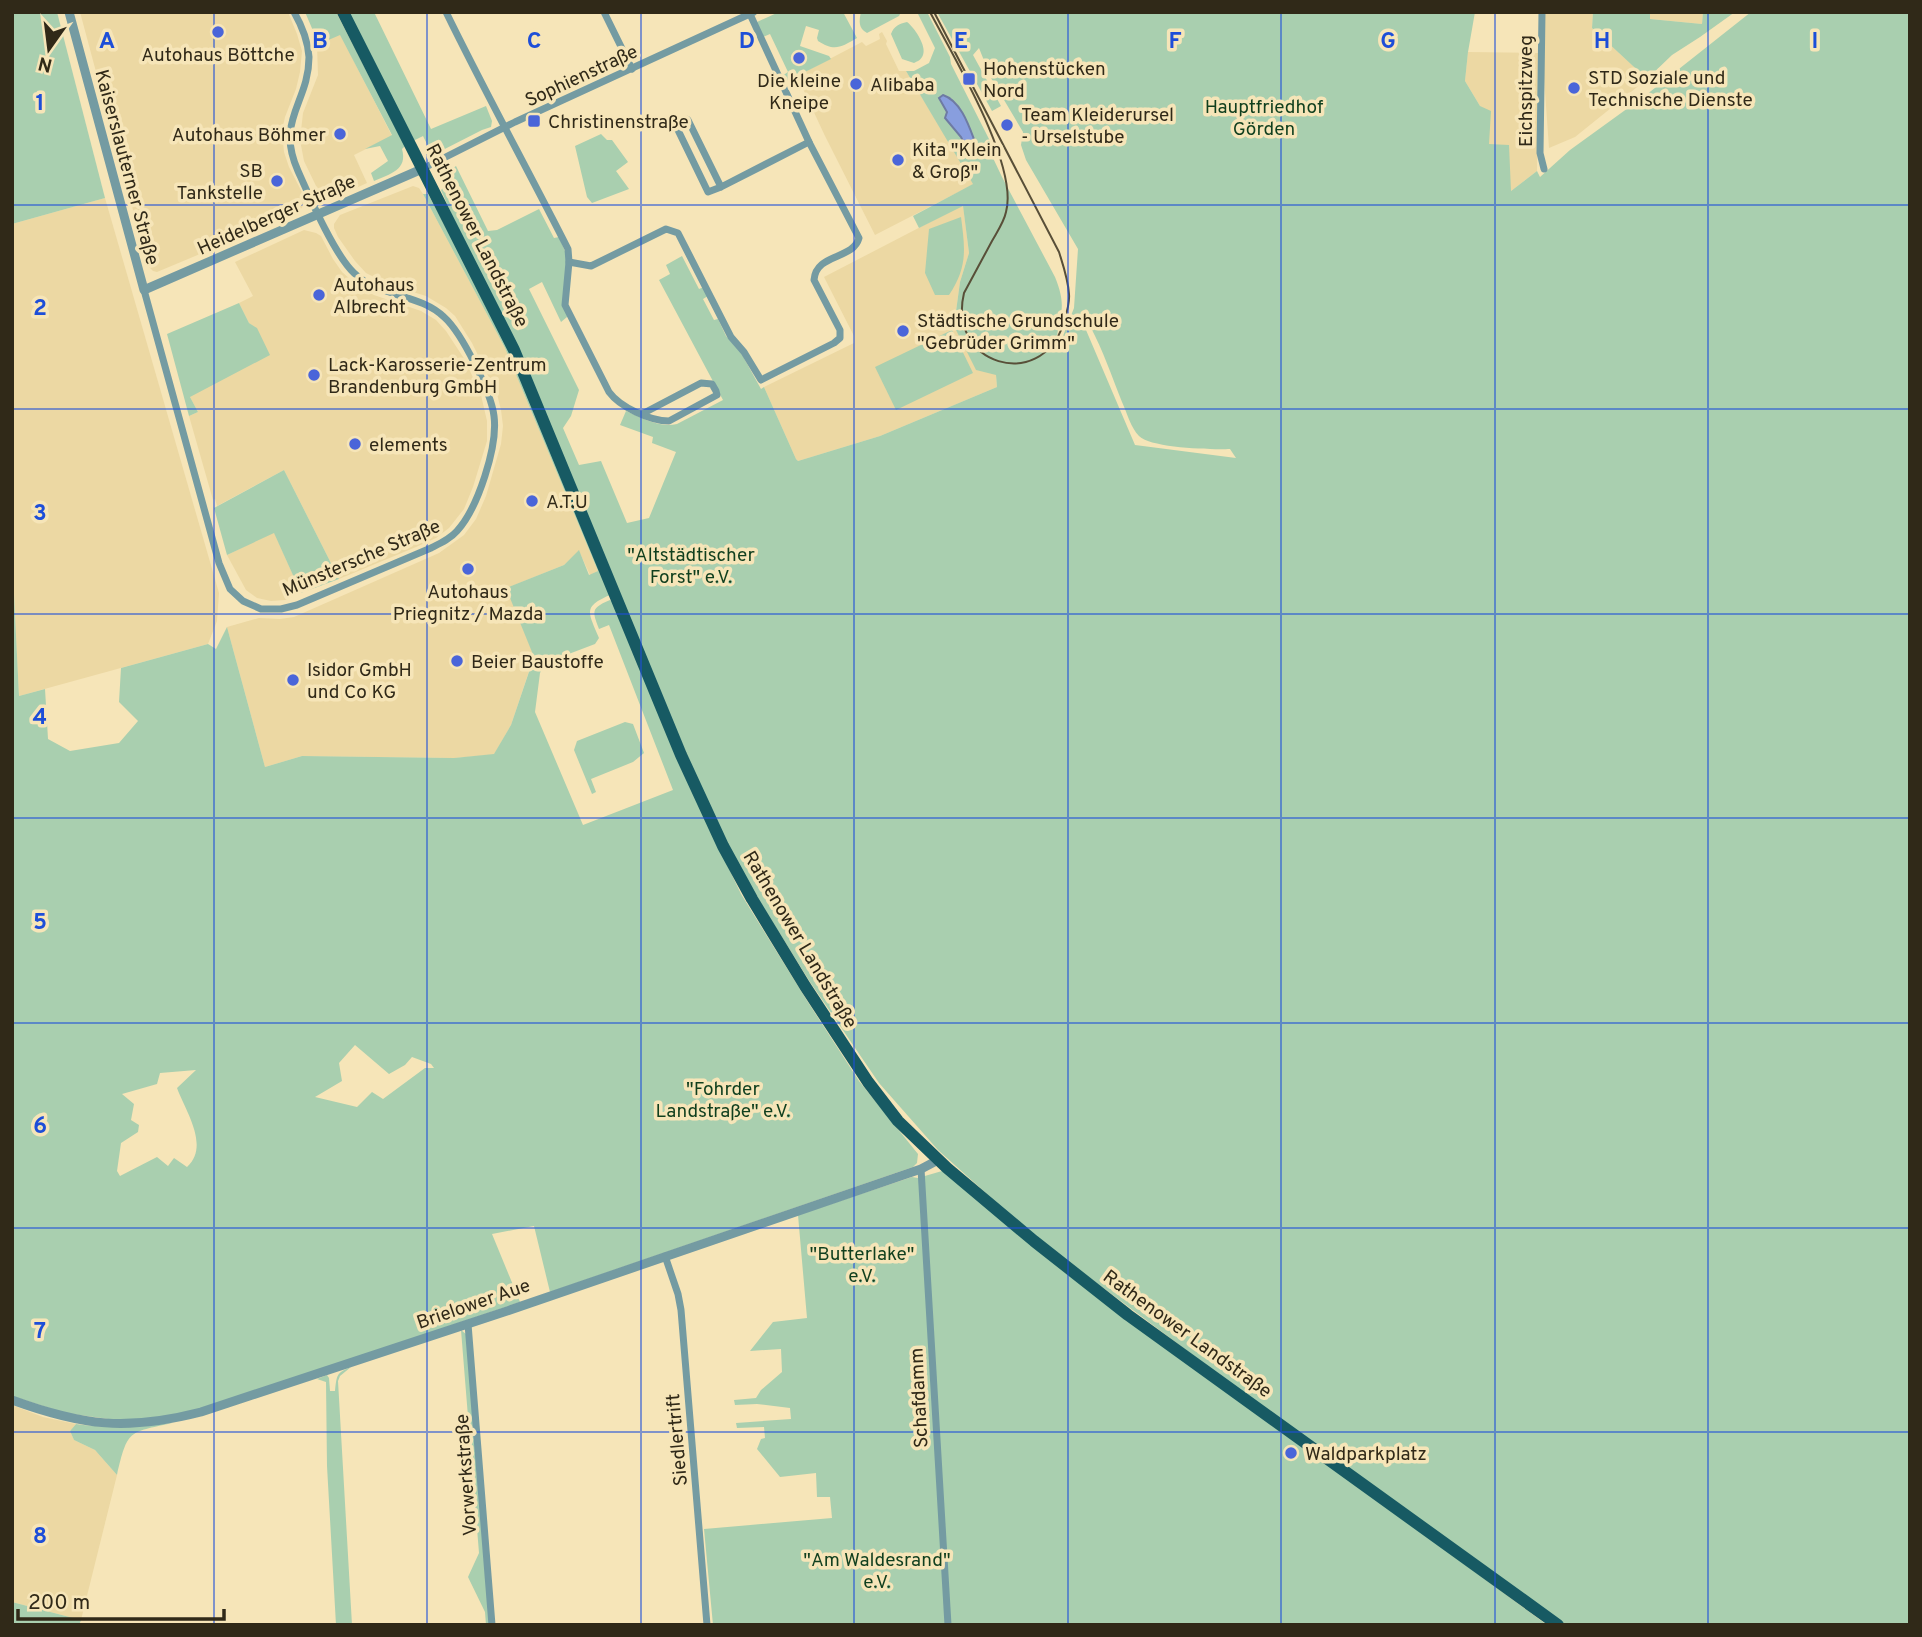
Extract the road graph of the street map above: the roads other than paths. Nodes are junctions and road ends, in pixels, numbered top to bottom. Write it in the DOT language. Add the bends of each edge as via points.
graph roads {
  1 [pos="69,12"];
  2 [pos="294,12"];
  3 [pos="343,12"];
  4 [pos="446,12"];
  5 [pos="604,12"];
  6 [pos="1542,12"];
  7 [pos="751,13"];
  8 [pos="632,69"];
  9 [pos="504,128"];
  10 [pos="809,142"];
  11 [pos="422,169"];
  12 [pos="1544,169"];
  13 [pos="721,187"];
  14 [pos="319,214"];
  15 [pos="569,262"];
  16 [pos="144,290"];
  17 [pos="642,414"];
  18 [pos="937,1160"];
  19 [pos="921,1169"];
  20 [pos="665,1256"];
  21 [pos="468,1324"];
  22 [pos="12,1400"];
  23 [pos="492,1625"];
  24 [pos="706,1625"];
  25 [pos="948,1625"];
  26 [pos="1558,1625"];
  1 -- 16 [label="street, Kaiserslauterner Straße"];
  2 -- 14 [label="street" via="309,59 291,122 290,148"];
  3 -- 11 [label="main road, Rathenower Landstraße"];
  4 -- 9 [label="street"];
  5 -- 8 [label="street"];
  6 -- 12 [label="street, Eichspitzweg" via="1540,153"];
  7 -- 8 [label="street, Sophienstraße"];
  7 -- 10 [label="street"];
  8 -- 9 [label="street, Sophienstraße"];
  9 -- 11 [label="street, Sophienstraße"];
  9 -- 15 [label="street" via="568,249"];
  10 -- 13 [label="street"];
  10 -- 15 [label="street" via="859,238 854,248 815,272 814,280 841,338 761,380 731,337 678,233 662,230 591,265"];
  11 -- 14 [label="street, Heidelberger Straße"];
  11 -- 18 [label="main road, Rathenower Landstraße" via="514,350 723,846 868,1082"];
  13 -- 13 [label="street" via="688,120 677,124 708,192"];
  14 -- 16 [label="street, Heidelberger Straße"];
  14 -- 16 [label="street, Münstersche Straße" via="354,273 376,288 424,303 453,326 493,408 494,441 472,508 455,533 422,553 292,607 261,609 236,596 219,563"];
  15 -- 17 [label="street" via="565,305 609,392"];
  17 -- 17 [label="street" via="669,421 716,395 716,390 712,384 701,383"];
  18 -- 19 [label="street, Brielower Aue"];
  18 -- 26 [label="main road, Rathenower Landstraße" via="1128,1315"];
  19 -- 20 [label="street, Brielower Aue"];
  19 -- 25 [label="street, Schafdamm"];
  20 -- 21 [label="street, Brielower Aue"];
  20 -- 24 [label="street, Siedlertrift" via="681,1310"];
  21 -- 22 [label="street, Brielower Aue" via="173,1419 135,1424 94,1422"];
  21 -- 23 [label="street, Vorwerkstraße"];
}
